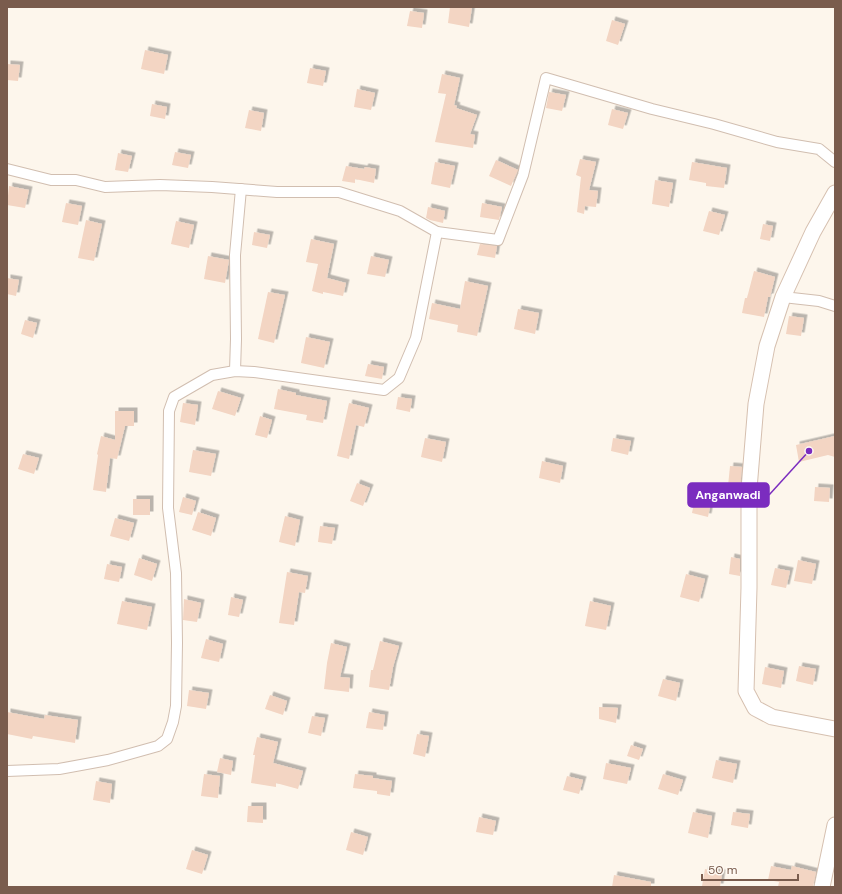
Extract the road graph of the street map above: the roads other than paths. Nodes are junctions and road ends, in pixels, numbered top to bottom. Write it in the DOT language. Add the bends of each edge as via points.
graph roads {
  1 [pos="835,162"];
  2 [pos="7,169"];
  3 [pos="241,189"];
  4 [pos="835,193"];
  5 [pos="437,232"];
  6 [pos="782,297"];
  7 [pos="835,306"];
  8 [pos="235,371"];
  9 [pos="835,729"];
  10 [pos="7,771"];
  11 [pos="835,825"];
  12 [pos="822,887"];
  1 -- 5 [label="street" via="819,149 777,142 546,78 523,175 498,240"];
  2 -- 3 [label="street" via="51,180 76,180 105,187 160,185"];
  3 -- 5 [label="street" via="340,192 400,210"];
  3 -- 8 [label="street" via="235,255"];
  4 -- 6 [label="street"];
  5 -- 8 [label="street" via="416,338 399,378 384,390"];
  6 -- 7 [label="street" via="819,301"];
  6 -- 9 [label="street" via="767,346 756,404 749,489 746,691 754,708 772,717"];
  8 -- 10 [label="street" via="212,375 174,398 169,411 168,508 176,573 177,643 176,706 167,739 158,746 108,760 59,769"];
  11 -- 12 [label="street"];
}
